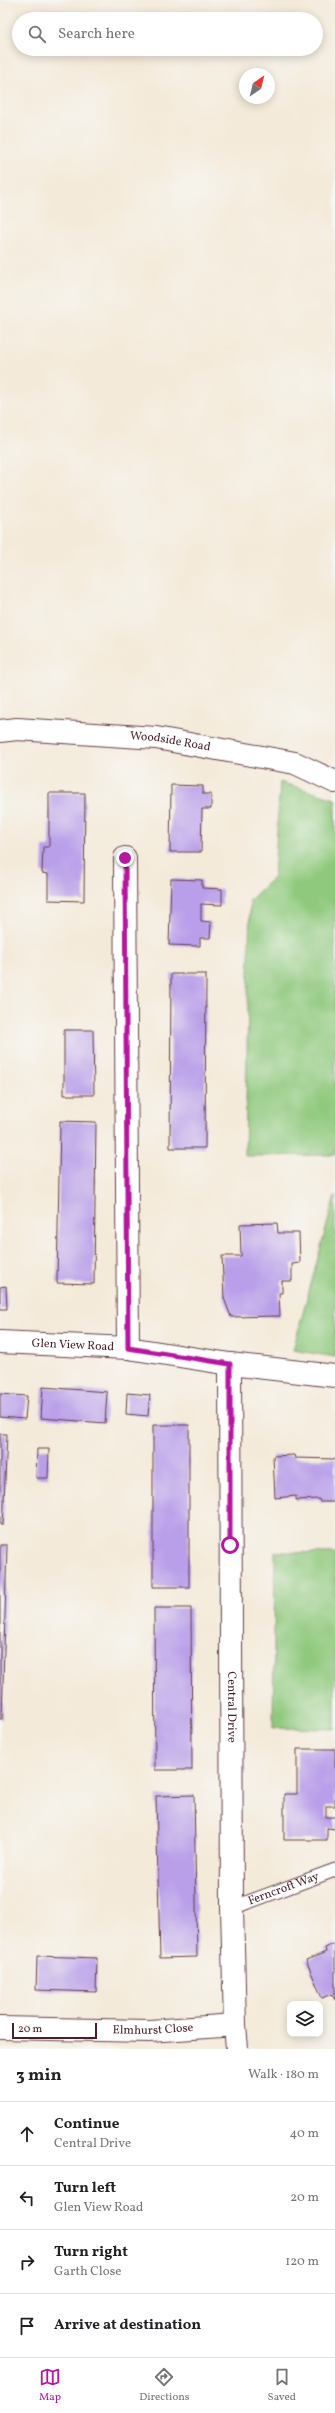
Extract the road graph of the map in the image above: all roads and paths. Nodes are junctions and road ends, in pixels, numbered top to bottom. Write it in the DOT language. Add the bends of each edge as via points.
graph roads {
  1 [pos="0,731"];
  2 [pos="335,782"];
  3 [pos="125,858"];
  4 [pos="0,1342"];
  5 [pos="128,1348"];
  6 [pos="230,1364"];
  7 [pos="335,1376"];
  8 [pos="335,1870"];
  9 [pos="232,1908"];
  10 [pos="235,2025"];
  11 [pos="0,2028"];
  12 [pos="238,2049"];
  1 -- 2 [label="street, Woodside Road" via="16,729 156,738 296,763"];
  3 -- 5 [label="street"];
  4 -- 5 [label="street, Glen View Road"];
  5 -- 6 [label="street, Glen View Road"];
  6 -- 7 [label="street, Glen View Road"];
  6 -- 9 [label="street, Central Drive"];
  8 -- 9 [label="lane, Ferncroft Way"];
  9 -- 10 [label="street, Central Drive"];
  10 -- 11 [label="street, Elmhurst Close" via="149,2031"];
  10 -- 12 [label="street, Central Drive"];
}
